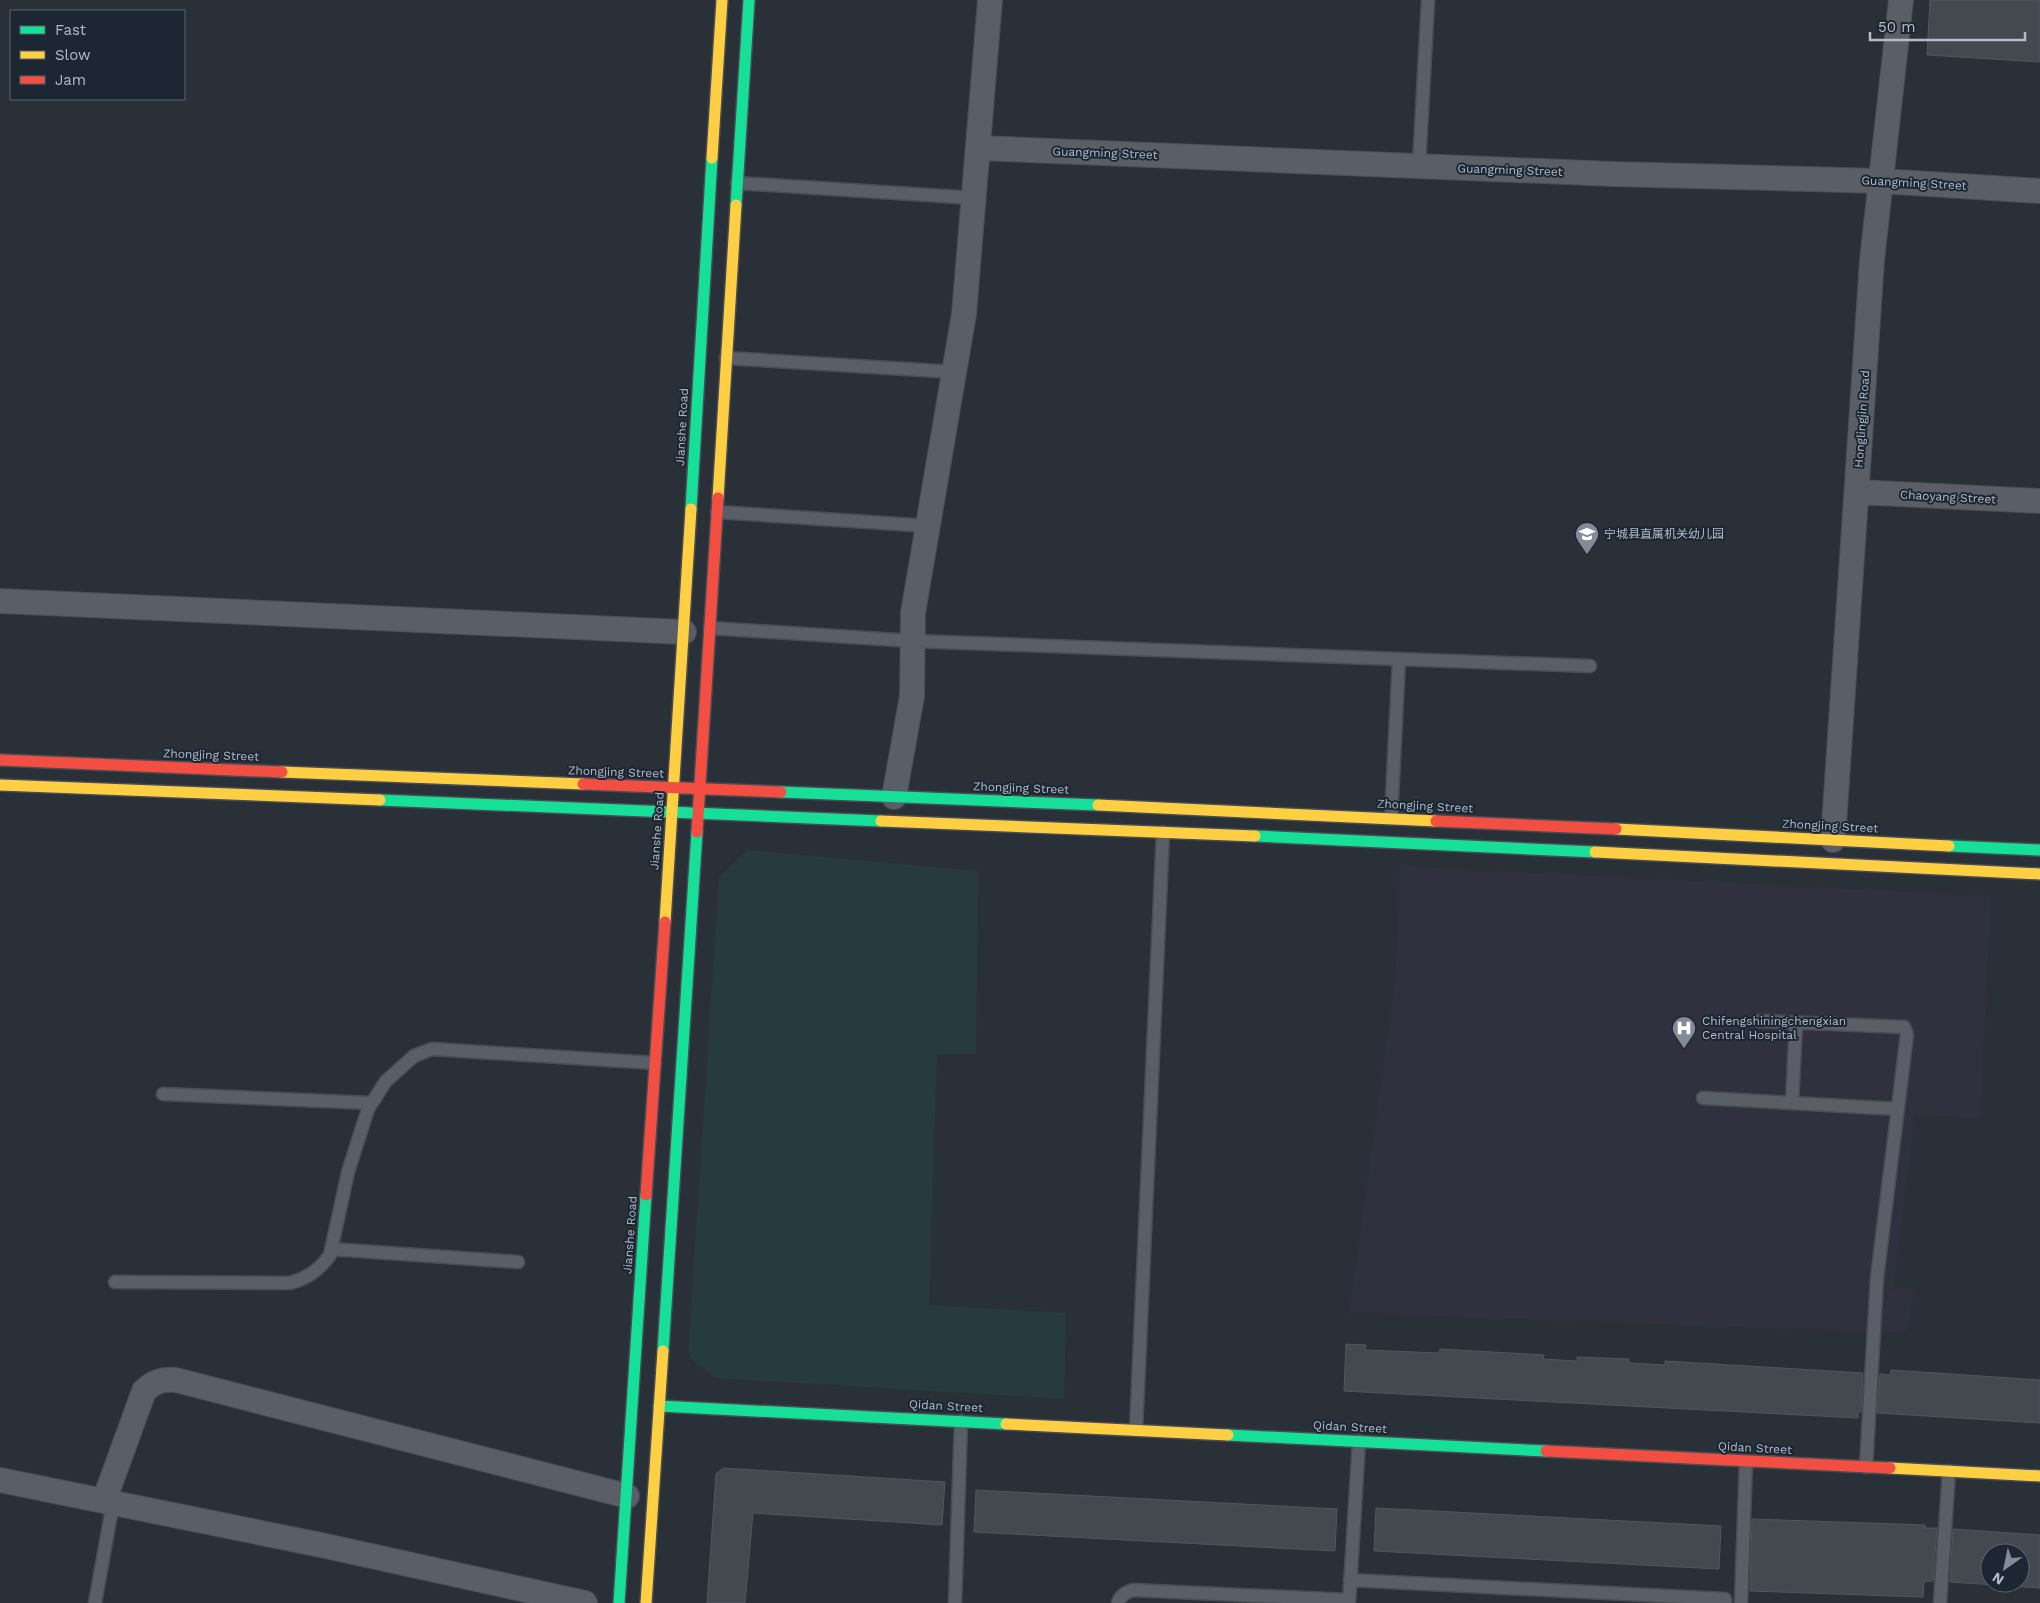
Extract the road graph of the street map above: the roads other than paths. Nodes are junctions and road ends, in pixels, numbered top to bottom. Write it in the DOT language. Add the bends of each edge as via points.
graph roads {
  1 [pos="722,0"];
  2 [pos="749,0"];
  3 [pos="990,0"];
  4 [pos="1428,0"];
  5 [pos="1901,0"];
  6 [pos="979,148"];
  7 [pos="1419,166"];
  8 [pos="1881,181"];
  9 [pos="737,183"];
  10 [pos="2040,191"];
  11 [pos="975,198"];
  12 [pos="726,358"];
  13 [pos="955,372"];
  14 [pos="1857,492"];
  15 [pos="2040,500"];
  16 [pos="717,512"];
  17 [pos="929,526"];
  18 [pos="0,601"];
  19 [pos="710,628"];
  20 [pos="684,632"];
  21 [pos="913,641"];
  22 [pos="1399,659"];
  23 [pos="1590,666"];
  24 [pos="0,760"];
  25 [pos="0,785"];
  26 [pos="674,788"];
  27 [pos="700,789"];
  28 [pos="894,797"];
  29 [pos="672,813"];
  30 [pos="698,814"];
  31 [pos="1391,818"];
  32 [pos="1163,832"];
  33 [pos="1833,840"];
  34 [pos="2040,850"];
  35 [pos="2040,874"];
  36 [pos="1759,1021"];
  37 [pos="1796,1023"];
  38 [pos="655,1063"];
  39 [pos="163,1094"];
  40 [pos="1703,1098"];
  41 [pos="371,1103"];
  42 [pos="1792,1103"];
  43 [pos="1898,1109"];
  44 [pos="331,1249"];
  45 [pos="518,1262"];
  46 [pos="115,1282"];
  47 [pos="659,1406"];
  48 [pos="961,1421"];
  49 [pos="1136,1430"];
  50 [pos="1359,1441"];
  51 [pos="1746,1461"];
  52 [pos="1866,1467"];
  53 [pos="1949,1471"];
  54 [pos="2040,1476"];
  55 [pos="0,1480"];
  56 [pos="627,1496"];
  57 [pos="108,1502"];
  58 [pos="1350,1580"];
  59 [pos="1349,1602"];
  60 [pos="95,1603"];
  61 [pos="585,1603"];
  62 [pos="619,1603"];
  63 [pos="646,1603"];
  64 [pos="955,1603"];
  65 [pos="1118,1603"];
  66 [pos="1725,1603"];
  67 [pos="1741,1603"];
  68 [pos="1940,1603"];
  1 -- 20 [label="main road, Jianshe Road"];
  2 -- 9 [label="main road"];
  3 -- 6 [label="street"];
  4 -- 7 [label="lane"];
  5 -- 8 [label="street, Honglingjin Road"];
  6 -- 7 [label="street, Guangming Street"];
  6 -- 11 [label="street"];
  7 -- 8 [label="street, Guangming Street"];
  8 -- 10 [label="street, Guangming Street"];
  8 -- 14 [label="street, Honglingjin Road" via="1872,260"];
  9 -- 11 [label="lane"];
  9 -- 12 [label="main road"];
  11 -- 13 [label="street"];
  12 -- 13 [label="lane"];
  12 -- 16 [label="main road"];
  13 -- 17 [label="street"];
  14 -- 15 [label="street, Chaoyang Street"];
  14 -- 33 [label="street, Honglingjin Road"];
  16 -- 17 [label="lane"];
  16 -- 19 [label="main road"];
  17 -- 21 [label="street" via="913,613"];
  18 -- 20 [label="street"];
  19 -- 21 [label="lane"];
  19 -- 27 [label="main road"];
  20 -- 26 [label="main road, Jianshe Road"];
  21 -- 22 [label="lane"];
  21 -- 28 [label="street" via="912,696"];
  22 -- 23 [label="lane"];
  22 -- 31 [label="lane"];
  24 -- 26 [label="main road, Zhongjing Street"];
  25 -- 29 [label="main road"];
  26 -- 27 [label="main road, Zhongjing Street"];
  26 -- 29 [label="main road, Jianshe Road"];
  27 -- 28 [label="main road, Zhongjing Street"];
  27 -- 30 [label="main road"];
  28 -- 31 [label="main road, Zhongjing Street"];
  29 -- 30 [label="main road"];
  29 -- 38 [label="main road, Jianshe Road"];
  30 -- 32 [label="main road"];
  30 -- 47 [label="main road"];
  31 -- 33 [label="main road, Zhongjing Street"];
  32 -- 35 [label="main road"];
  32 -- 49 [label="lane"];
  33 -- 34 [label="main road, Zhongjing Street"];
  36 -- 37 [label="lane"];
  37 -- 42 [label="lane"];
  37 -- 43 [label="lane" via="1904,1027 1907,1034"];
  38 -- 41 [label="lane" via="432,1049 414,1056 386,1081"];
  38 -- 56 [label="main road, Jianshe Road"];
  39 -- 41 [label="lane"];
  40 -- 42 [label="lane"];
  41 -- 44 [label="lane" via="348,1172"];
  42 -- 43 [label="lane"];
  43 -- 52 [label="lane" via="1877,1278"];
  44 -- 45 [label="lane"];
  44 -- 46 [label="lane" via="322,1266 312,1274 290,1282"];
  47 -- 48 [label="main road, Qidan Street"];
  47 -- 63 [label="main road"];
  48 -- 49 [label="main road, Qidan Street"];
  48 -- 64 [label="lane"];
  49 -- 50 [label="main road, Qidan Street"];
  50 -- 51 [label="main road, Qidan Street"];
  50 -- 58 [label="lane"];
  51 -- 52 [label="main road, Qidan Street"];
  51 -- 67 [label="lane"];
  52 -- 53 [label="main road, Qidan Street"];
  53 -- 54 [label="main road, Qidan Street"];
  53 -- 68 [label="lane"];
  55 -- 57 [label="street"];
  56 -- 57 [label="street" via="166,1379 144,1390"];
  56 -- 62 [label="main road, Jianshe Road"];
  57 -- 60 [label="lane"];
  57 -- 61 [label="street"];
  58 -- 59 [label="lane"];
  58 -- 66 [label="lane" via="1725,1599"];
  59 -- 65 [label="lane" via="1133,1590"];
}
